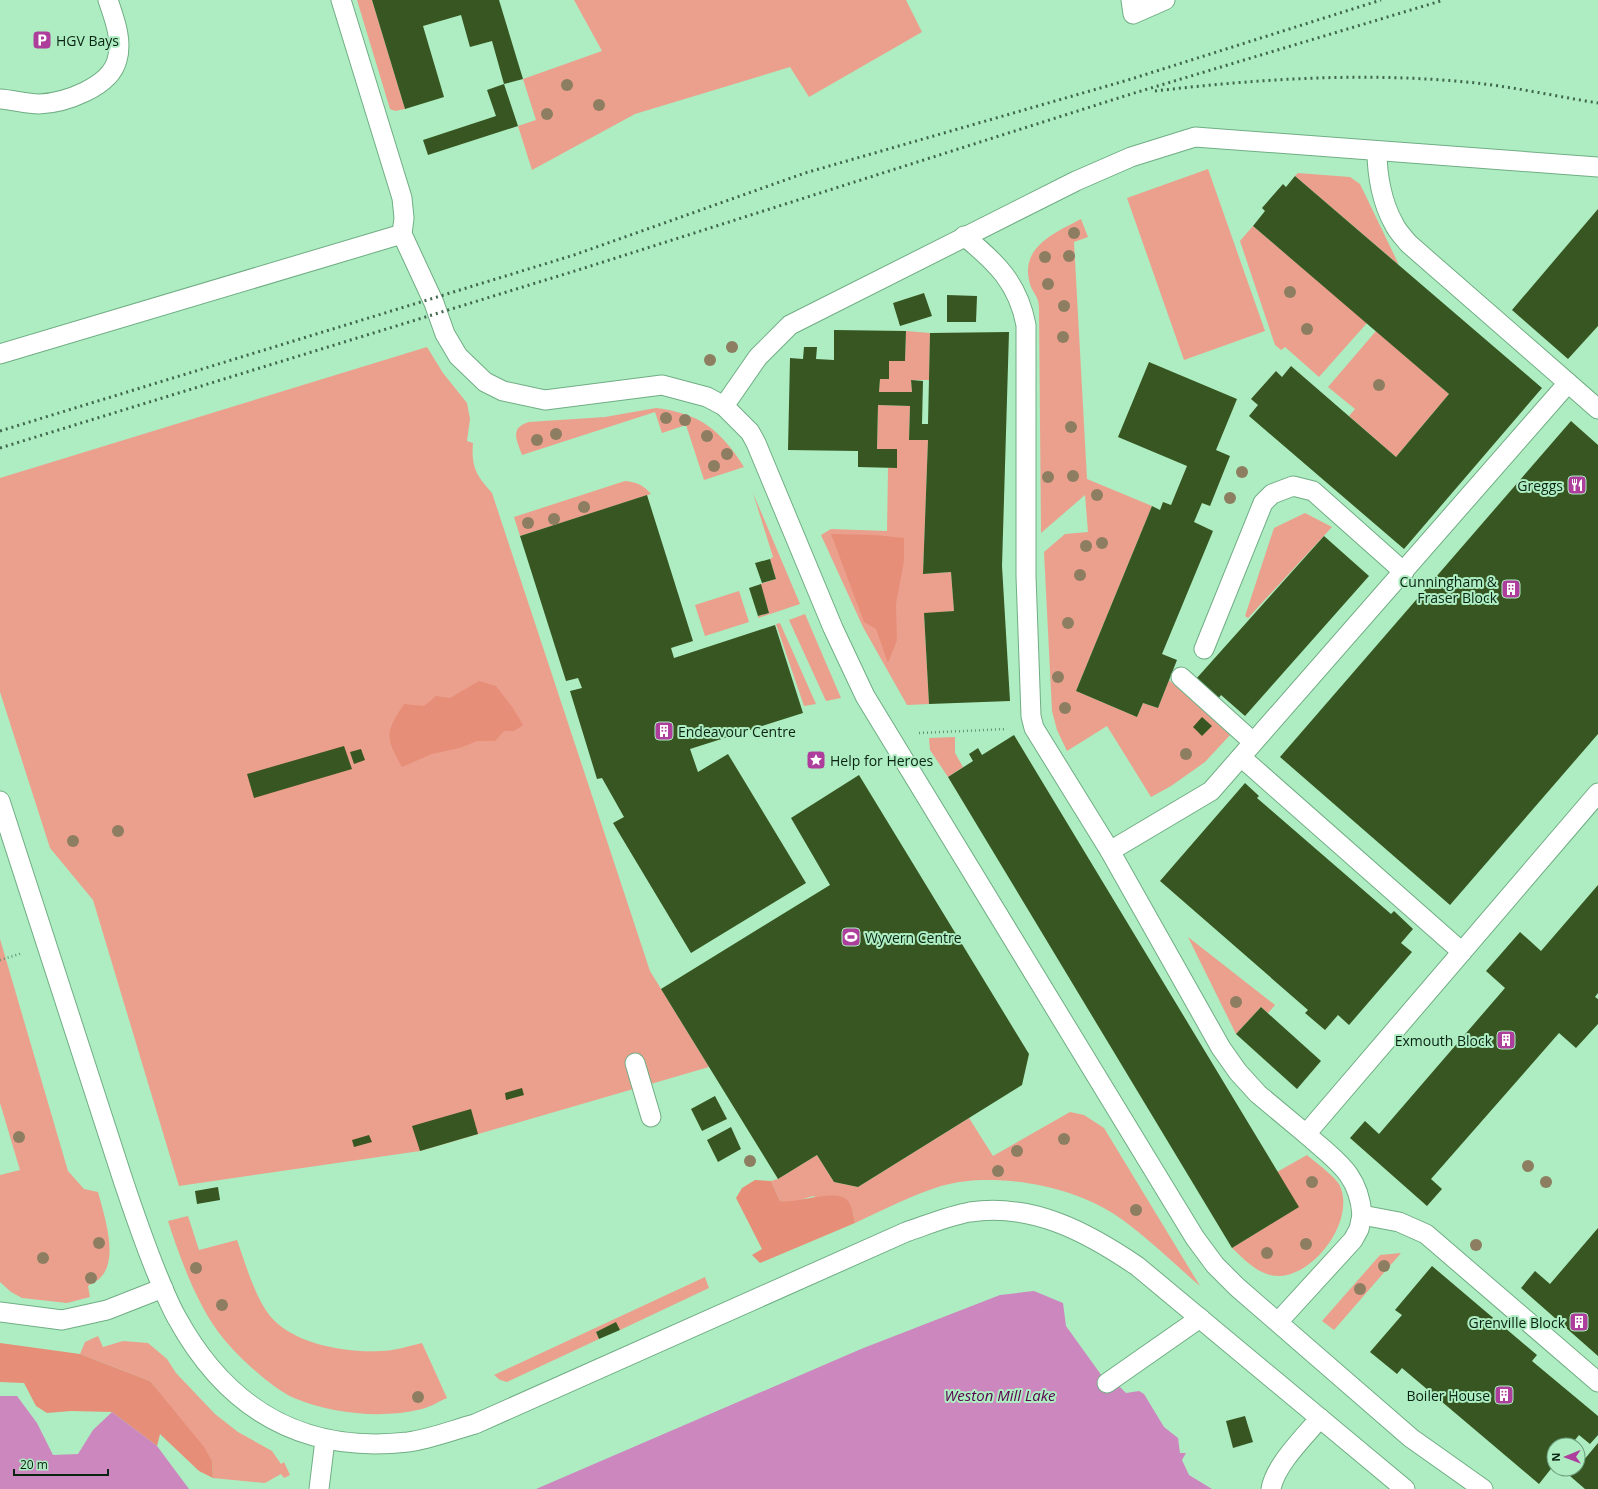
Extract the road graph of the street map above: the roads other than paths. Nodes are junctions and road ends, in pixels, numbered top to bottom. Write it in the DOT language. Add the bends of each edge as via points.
graph roads {
  1 [pos="108,0"];
  2 [pos="341,0"];
  3 [pos="1131,0"];
  4 [pos="1165,0"];
  5 [pos="0,99"];
  6 [pos="1377,151"];
  7 [pos="1598,168"];
  8 [pos="402,234"];
  9 [pos="964,236"];
  10 [pos="0,354"];
  11 [pos="1568,383"];
  12 [pos="724,406"];
  13 [pos="1598,409"];
  14 [pos="1404,572"];
  15 [pos="1204,649"];
  16 [pos="1181,677"];
  17 [pos="1253,742"];
  18 [pos="1241,757"];
  19 [pos="1598,793"];
  20 [pos="0,801"];
  21 [pos="1110,851"];
  22 [pos="1462,952"];
  23 [pos="636,1063"];
  24 [pos="651,1117"];
  25 [pos="1306,1134"];
  26 [pos="1362,1215"];
  27 [pos="163,1288"];
  28 [pos="0,1312"];
  29 [pos="1200,1318"];
  30 [pos="1278,1322"];
  31 [pos="1598,1382"];
  32 [pos="1107,1383"];
  33 [pos="1320,1418"];
  34 [pos="325,1440"];
  35 [pos="319,1489"];
  36 [pos="1271,1489"];
  37 [pos="1405,1489"];
  38 [pos="1483,1489"];
  1 -- 5 [label="lane" via="119,40 118,59 104,79 80,94 52,102 39,104"];
  2 -- 8 [label="lane" via="402,198"];
  3 -- 4 [label="lane" via="1133,14"];
  6 -- 7 [label="lane"];
  6 -- 9 [label="lane" via="1195,137 1124,160"];
  6 -- 11 [label="lane" via="1377,167 1383,197 1394,225 1409,244"];
  8 -- 10 [label="lane"];
  8 -- 12 [label="lane" via="434,303 445,334 458,356 485,382 503,391 545,400 662,385 707,397"];
  9 -- 12 [label="lane" via="790,325 758,357"];
  9 -- 21 [label="lane" via="992,260 1007,278 1022,306 1026,325 1026,576 1031,716 1034,728"];
  11 -- 13 [label="lane"];
  11 -- 14 [label="lane"];
  12 -- 30 [label="lane" via="750,432 756,443 848,662 892,742 1195,1238 1214,1265"];
  14 -- 15 [label="lane" via="1313,491 1293,486 1282,489 1263,503"];
  14 -- 17 [label="lane"];
  16 -- 17 [label="lane"];
  17 -- 18 [label="lane"];
  18 -- 21 [label="lane" via="1211,791"];
  18 -- 22 [label="lane"];
  19 -- 22 [label="lane"];
  20 -- 27 [label="lane" via="141,1234"];
  21 -- 25 [label="lane" via="1221,1048 1258,1094"];
  22 -- 25 [label="lane"];
  23 -- 24 [label="lane"];
  25 -- 26 [label="lane" via="1348,1173 1355,1183 1361,1200"];
  26 -- 30 [label="lane" via="1353,1240"];
  26 -- 31 [label="lane" via="1399,1222 1426,1234"];
  27 -- 28 [label="lane" via="107,1310 62,1320"];
  27 -- 34 [label="lane" via="176,1318 208,1367 227,1386 249,1405 290,1428"];
  29 -- 32 [label="lane"];
  29 -- 33 [label="lane"];
  29 -- 34 [label="lane" via="1137,1266 1105,1245 1066,1225 1018,1212 969,1212 906,1232 475,1424 408,1442 351,1443"];
  30 -- 38 [label="lane" via="1411,1438"];
  33 -- 36 [label="lane" via="1275,1476"];
  33 -- 37 [label="lane"];
  34 -- 35 [label="lane"];
}
